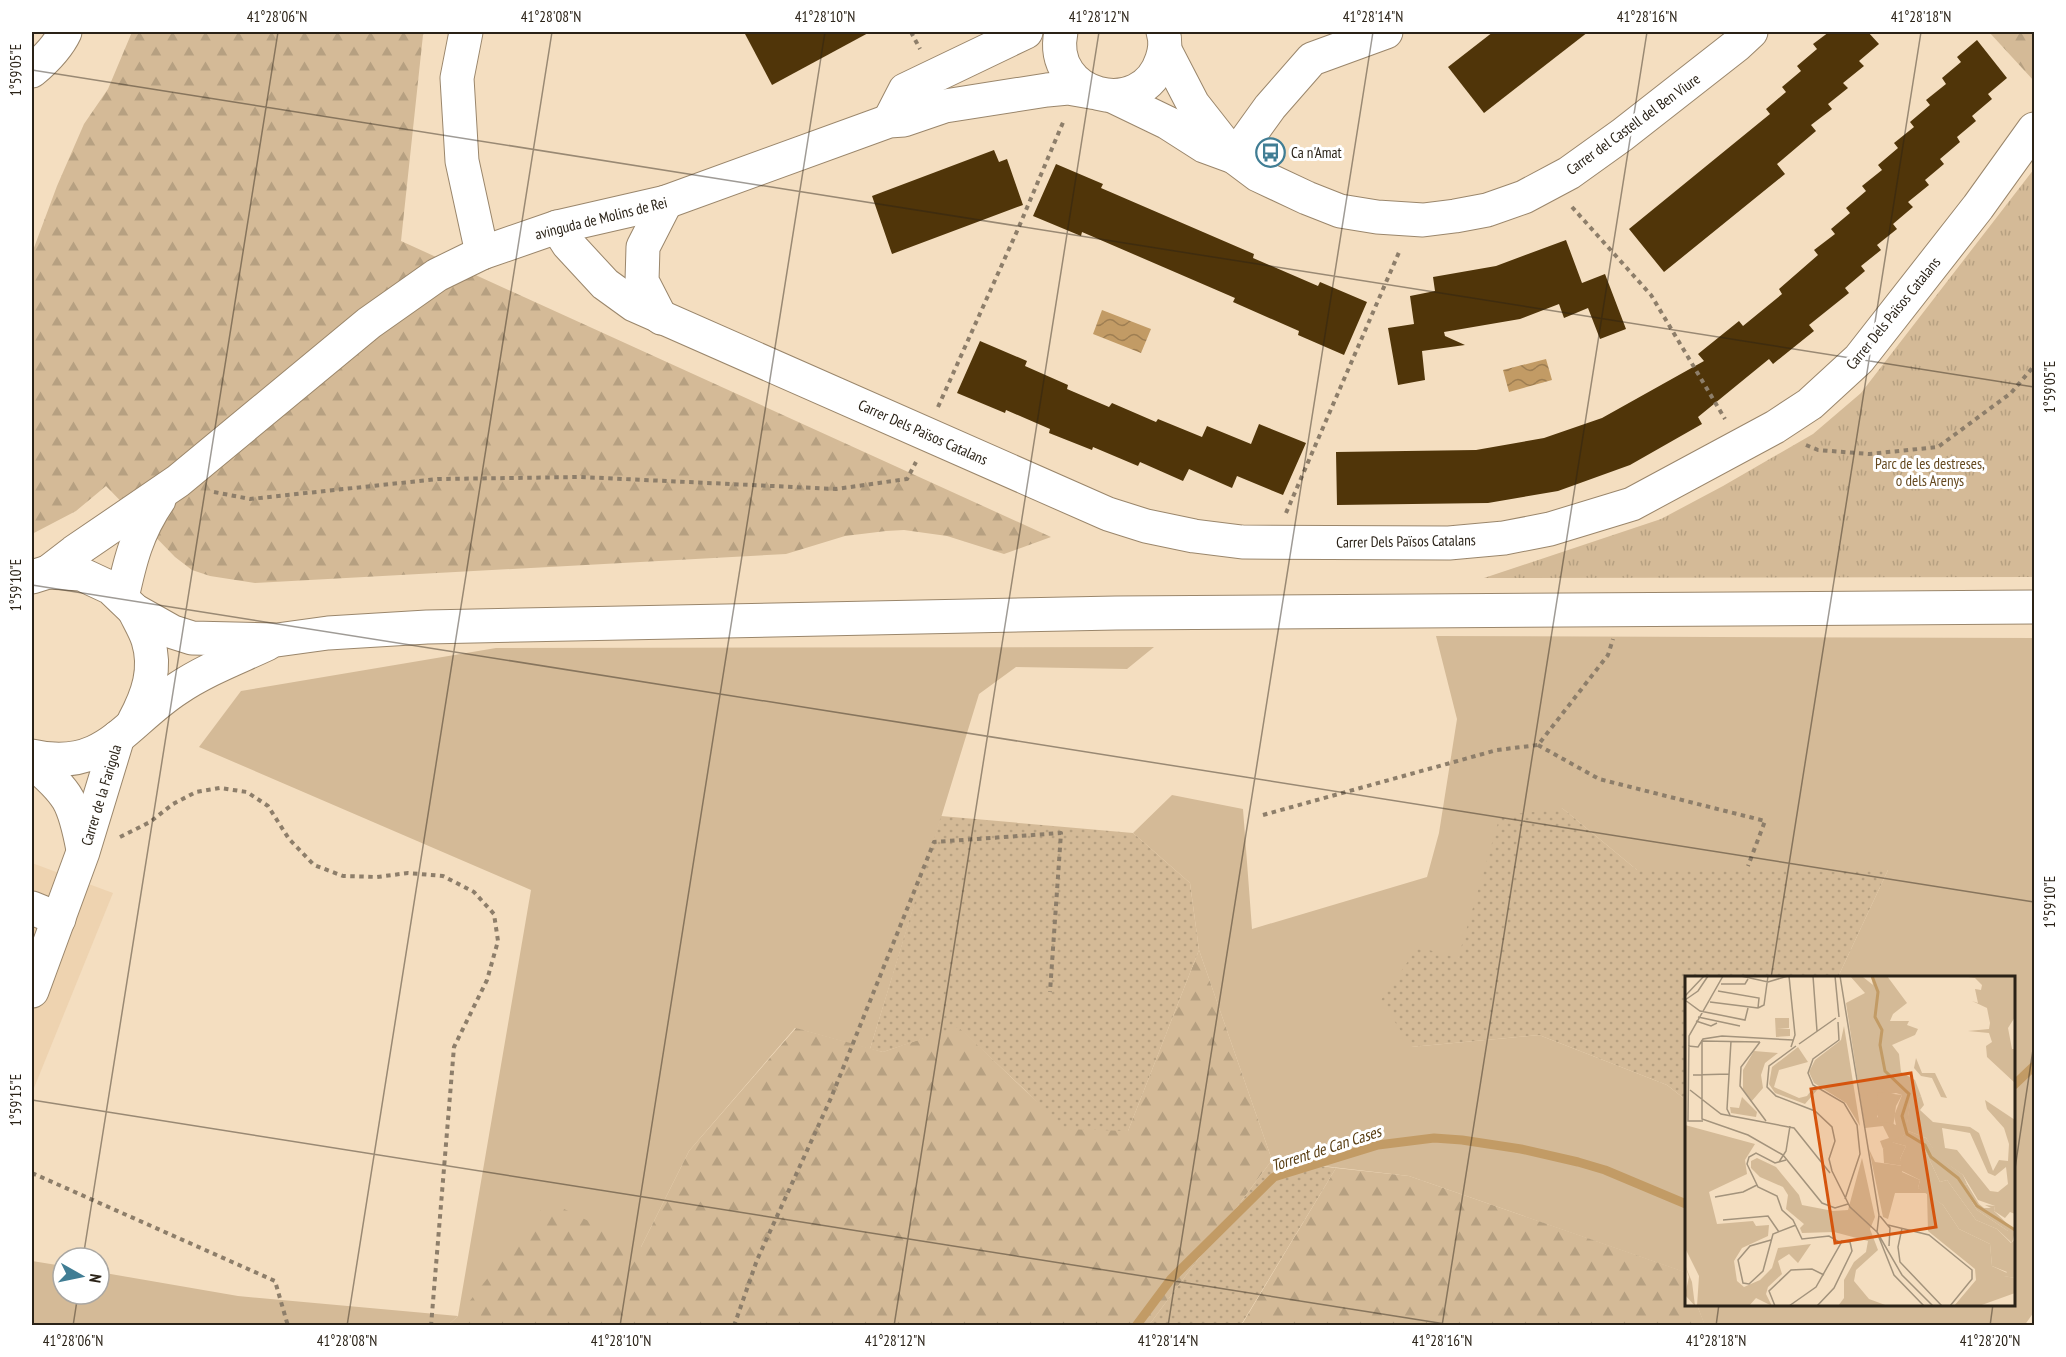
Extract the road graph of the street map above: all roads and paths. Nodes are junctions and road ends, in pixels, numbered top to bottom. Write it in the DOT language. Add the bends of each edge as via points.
graph roads {
  1 [pos="65,32"];
  2 [pos="466,32"];
  3 [pos="911,32"];
  4 [pos="1026,32"];
  5 [pos="1061,32"];
  6 [pos="1386,32"];
  7 [pos="1751,32"];
  8 [pos="1165,37"];
  9 [pos="921,50"];
  10 [pos="32,71"];
  11 [pos="1101,94"];
  12 [pos="1064,119"];
  13 [pos="889,120"];
  14 [pos="2034,129"];
  15 [pos="1234,157"];
  16 [pos="666,202"];
  17 [pos="1571,207"];
  18 [pos="557,226"];
  19 [pos="1400,250"];
  20 [pos="482,253"];
  21 [pos="661,318"];
  22 [pos="2034,366"];
  23 [pos="936,411"];
  24 [pos="1729,426"];
  25 [pos="1799,442"];
  26 [pos="918,459"];
  27 [pos="206,490"];
  28 [pos="165,491"];
  29 [pos="1286,512"];
  30 [pos="40,574"];
  31 [pos="128,604"];
  32 [pos="2034,607"];
  33 [pos="1621,609"];
  34 [pos="277,640"];
  35 [pos="124,732"];
  36 [pos="1538,745"];
  37 [pos="32,756"];
  38 [pos="32,762"];
  39 [pos="1263,814"];
  40 [pos="83,852"];
  41 [pos="1748,866"];
  42 [pos="45,914"];
  43 [pos="32,991"];
  44 [pos="1050,992"];
  45 [pos="32,1173"];
  46 [pos="288,1326"];
  47 [pos="431,1326"];
  48 [pos="734,1326"];
  1 -- 10 [label="street"];
  2 -- 20 [label="street" via="457,78 462,161"];
  3 -- 9 [label="path"];
  4 -- 13 [label="street" via="905,90"];
  5 -- 11 [label="street" via="1061,56 1067,71 1077,84"];
  6 -- 15 [label="street" via="1312,59"];
  7 -- 15 [label="street, Carrer del Castell del Ben Viure" via="1569,172 1524,197 1487,210 1423,220 1340,211 1258,175"];
  8 -- 11 [label="street" via="1159,68 1147,84 1131,93"];
  8 -- 15 [label="street, Carrer del Castell del Ben Viure" via="1193,104"];
  11 -- 13 [label="street, avinguda de Molins de Rei" via="1068,88 1047,90 945,106 904,120"];
  11 -- 15 [label="street, Carrer del Castell del Ben Viure"];
  12 -- 23 [label="path"];
  13 -- 16 [label="street, avinguda de Molins de Rei"];
  14 -- 21 [label="street, Carrer Dels Països Catalans" via="1859,359 1810,404 1740,447 1632,504 1550,529 1504,538 1449,543 1242,542 1146,526 1108,514"];
  16 -- 18 [label="street, avinguda de Molins de Rei"];
  16 -- 21 [label="street" via="643,247 642,281"];
  17 -- 24 [label="path" via="1651,295"];
  18 -- 20 [label="street, avinguda de Molins de Rei"];
  18 -- 21 [label="street, Carrer Dels Països Catalans" via="568,244 605,284"];
  19 -- 29 [label="path"];
  20 -- 28 [label="street, avinguda de Molins de Rei" via="437,275 369,323"];
  22 -- 25 [label="path" via="2011,393 1938,447 1869,454 1818,450"];
  26 -- 27 [label="path" via="907,479 836,489 580,477 438,479 250,500"];
  28 -- 30 [label="street, avinguda de Molins de Rei"];
  28 -- 31 [label="street, avinguda de Molins de Rei" via="136,539"];
  30 -- 31 [label="street" via="81,574 111,588"];
  31 -- 34 [label="street" via="172,632 192,638"];
  31 -- 35 [label="street" via="148,639 152,672 145,701"];
  32 -- 33 [label="street"];
  33 -- 34 [label="street" via="1116,613 439,626"];
  33 -- 36 [label="path" via="1608,655"];
  34 -- 35 [label="street" via="176,689"];
  35 -- 37 [label="street" via="108,746 81,758 51,760"];
  35 -- 40 [label="street, Carrer de la Farigola"];
  36 -- 39 [label="path" via="1497,750"];
  36 -- 41 [label="path" via="1599,779 1766,821"];
  38 -- 40 [label="street, Carrer de la Farigola" via="67,796 76,816"];
  40 -- 42 [label="street, Carrer de la Farigola"];
  40 -- 47 [label="path" via="131,833 196,792 220,788 247,792 268,806 289,839 314,865 344,876 443,876 474,892 494,914 498,941 487,980 454,1047"];
  42 -- 43 [label="street, Carrer de la Farigola"];
  44 -- 48 [label="path" via="1060,833 934,842 831,1098 757,1260"];
  45 -- 46 [label="path" via="275,1281"];
}
